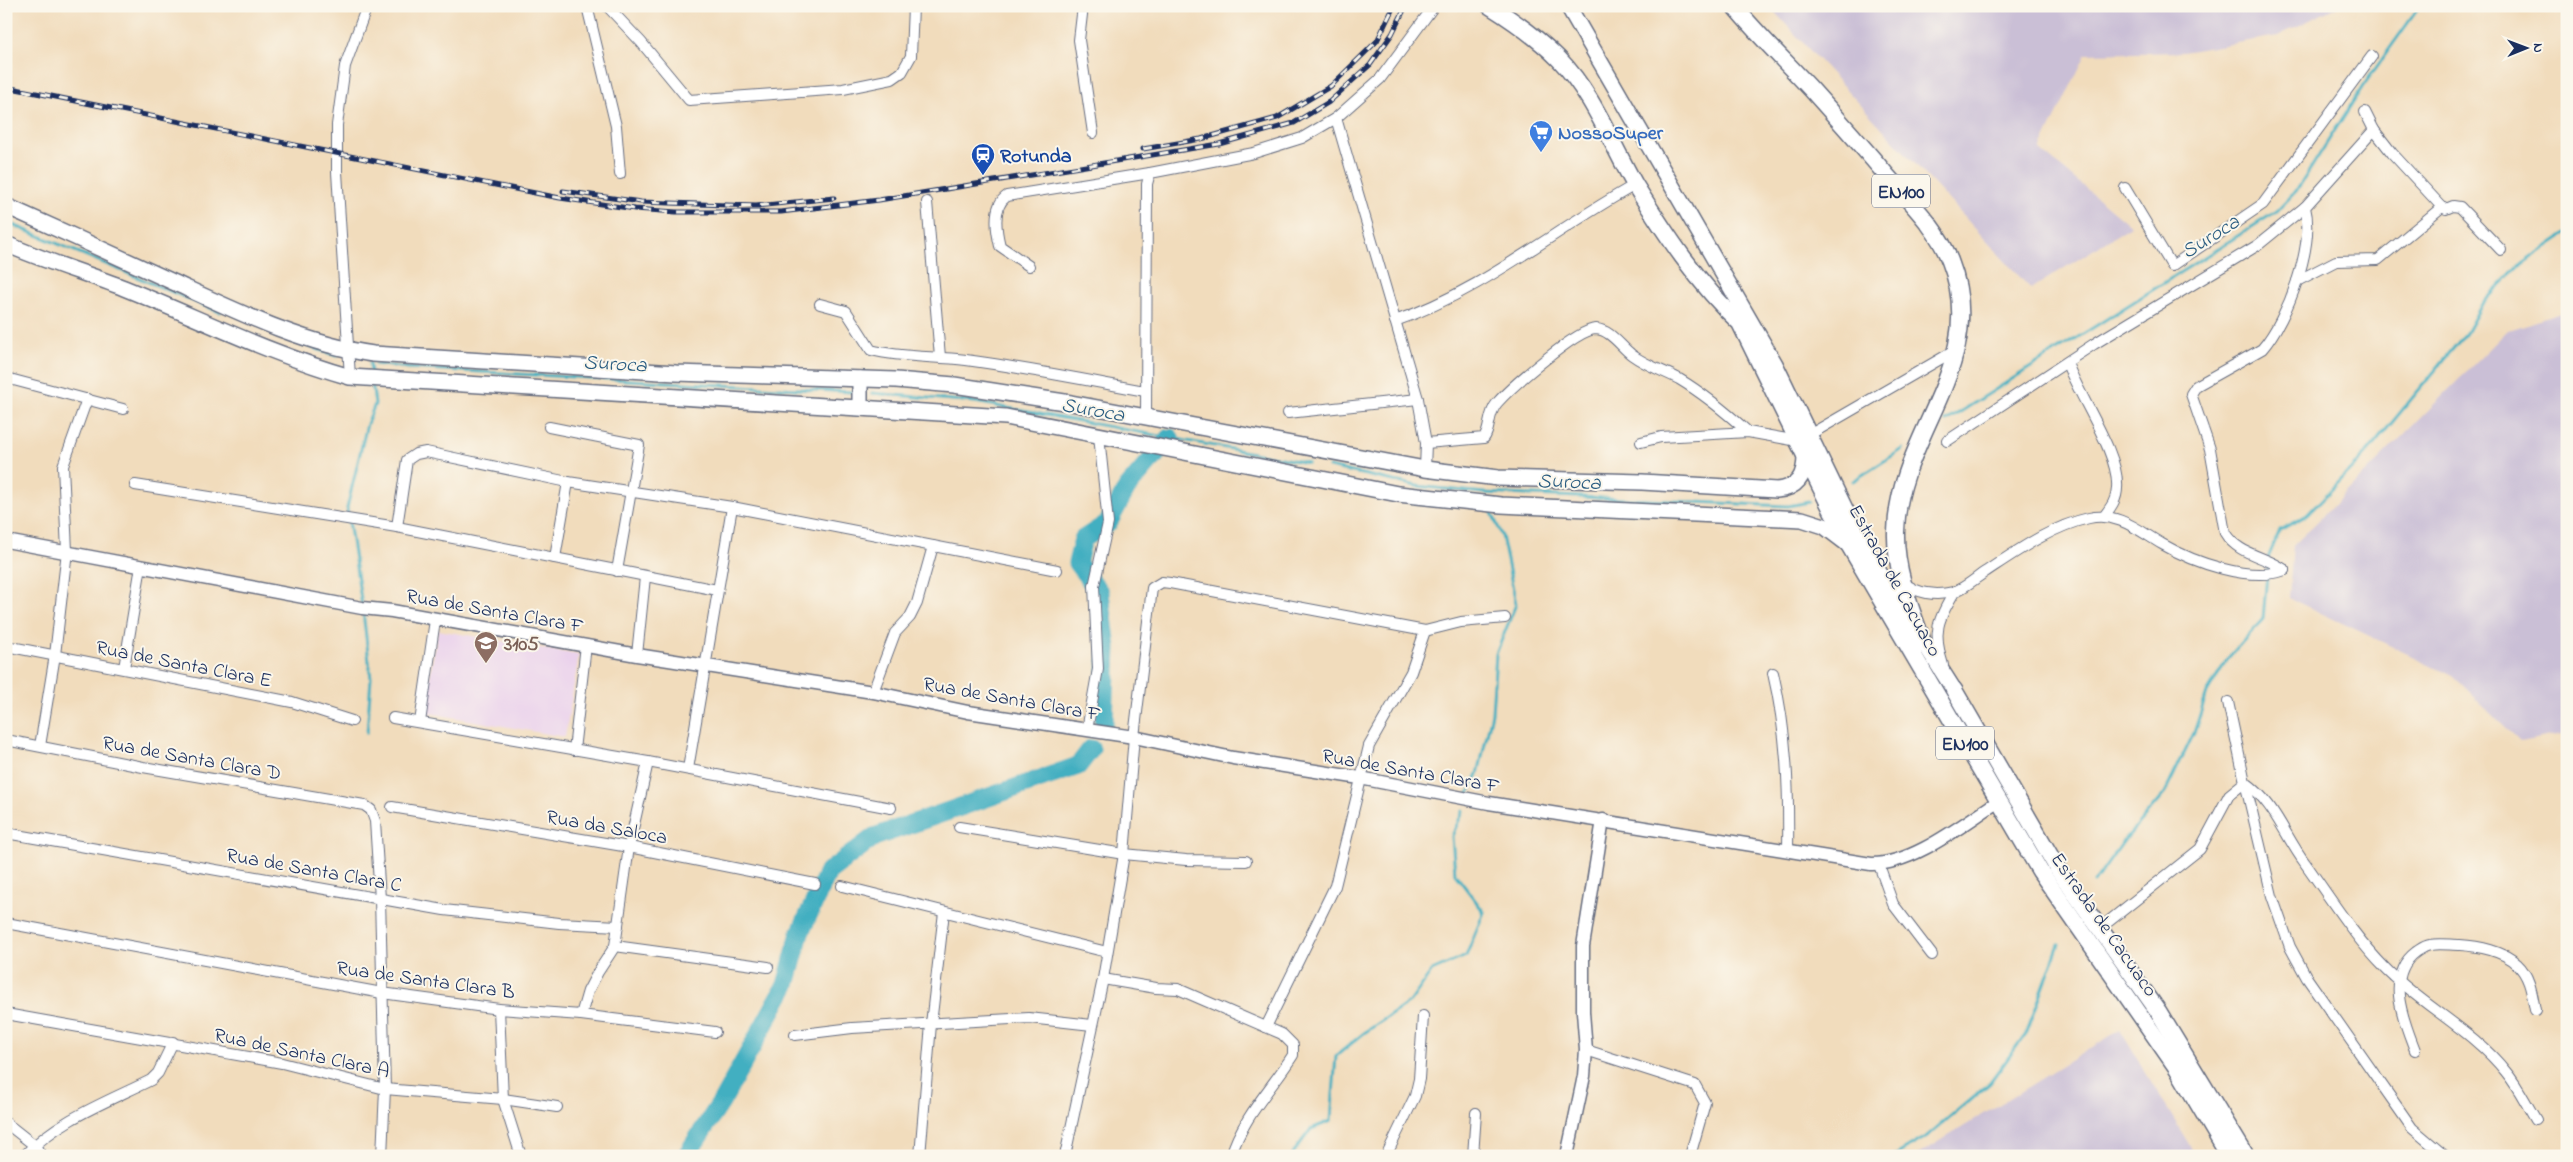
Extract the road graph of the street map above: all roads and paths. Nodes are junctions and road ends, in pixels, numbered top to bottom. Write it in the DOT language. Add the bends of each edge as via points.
graph roads {
  1 [pos="367,6"];
  2 [pos="587,6"];
  3 [pos="608,6"];
  4 [pos="913,6"];
  5 [pos="1083,6"];
  6 [pos="1434,6"];
  7 [pos="1490,6"];
  8 [pos="1557,6"];
  9 [pos="1568,6"];
  10 [pos="1734,6"];
  11 [pos="2372,56"];
  12 [pos="2365,112"];
  13 [pos="1336,118"];
  14 [pos="2374,130"];
  15 [pos="1093,133"];
  16 [pos="1150,173"];
  17 [pos="620,174"];
  18 [pos="1636,184"];
  19 [pos="2125,188"];
  20 [pos="927,202"];
  21 [pos="6,206"];
  22 [pos="2305,207"];
  23 [pos="2442,207"];
  24 [pos="6,244"];
  25 [pos="2501,250"];
  26 [pos="1029,266"];
  27 [pos="2297,281"];
  28 [pos="820,304"];
  29 [pos="1395,321"];
  30 [pos="1740,323"];
  31 [pos="1957,350"];
  32 [pos="349,351"];
  33 [pos="940,357"];
  34 [pos="2067,363"];
  35 [pos="350,377"];
  36 [pos="6,378"];
  37 [pos="860,378"];
  38 [pos="1145,391"];
  39 [pos="87,399"];
  40 [pos="1418,399"];
  41 [pos="860,408"];
  42 [pos="123,409"];
  43 [pos="1288,413"];
  44 [pos="1146,418"];
  45 [pos="549,426"];
  46 [pos="1748,432"];
  47 [pos="1099,436"];
  48 [pos="1804,438"];
  49 [pos="1641,442"];
  50 [pos="1947,442"];
  51 [pos="1426,443"];
  52 [pos="1320,450"];
  53 [pos="1805,456"];
  54 [pos="1425,469"];
  55 [pos="1315,477"];
  56 [pos="568,482"];
  57 [pos="1826,485"];
  58 [pos="135,486"];
  59 [pos="632,492"];
  60 [pos="1835,503"];
  61 [pos="732,507"];
  62 [pos="2105,515"];
  63 [pos="396,527"];
  64 [pos="6,542"];
  65 [pos="1848,545"];
  66 [pos="934,546"];
  67 [pos="67,551"];
  68 [pos="554,558"];
  69 [pos="141,566"];
  70 [pos="1057,570"];
  71 [pos="617,571"];
  72 [pos="645,577"];
  73 [pos="1903,582"];
  74 [pos="717,590"];
  75 [pos="1955,591"];
  76 [pos="1505,618"];
  77 [pos="435,620"];
  78 [pos="1425,631"];
  79 [pos="586,645"];
  80 [pos="1924,645"];
  81 [pos="6,646"];
  82 [pos="637,654"];
  83 [pos="55,655"];
  84 [pos="705,664"];
  85 [pos="124,668"];
  86 [pos="1772,673"];
  87 [pos="1954,690"];
  88 [pos="873,692"];
  89 [pos="2228,702"];
  90 [pos="393,718"];
  91 [pos="352,721"];
  92 [pos="420,722"];
  93 [pos="1087,730"];
  94 [pos="1134,737"];
  95 [pos="6,740"];
  96 [pos="40,746"];
  97 [pos="574,750"];
  98 [pos="648,762"];
  99 [pos="688,770"];
  100 [pos="1360,778"];
  101 [pos="2245,782"];
  102 [pos="1999,801"];
  103 [pos="392,808"];
  104 [pos="891,808"];
  105 [pos="1603,820"];
  106 [pos="959,827"];
  107 [pos="6,832"];
  108 [pos="629,847"];
  109 [pos="1788,851"];
  110 [pos="1124,854"];
  111 [pos="1246,861"];
  112 [pos="1879,864"];
  113 [pos="815,884"];
  114 [pos="842,886"];
  115 [pos="380,899"];
  116 [pos="944,912"];
  117 [pos="6,923"];
  118 [pos="618,926"];
  119 [pos="2099,929"];
  120 [pos="615,946"];
  121 [pos="1107,952"];
  122 [pos="1932,955"];
  123 [pos="768,967"];
  124 [pos="1103,979"];
  125 [pos="2400,981"];
  126 [pos="382,993"];
  127 [pos="499,1009"];
  128 [pos="2535,1010"];
  129 [pos="6,1014"];
  130 [pos="582,1015"];
  131 [pos="1423,1016"];
  132 [pos="931,1024"];
  133 [pos="1092,1025"];
  134 [pos="1266,1027"];
  135 [pos="716,1032"];
  136 [pos="795,1035"];
  137 [pos="173,1042"];
  138 [pos="1586,1050"];
  139 [pos="2415,1050"];
  140 [pos="385,1089"];
  141 [pos="503,1099"];
  142 [pos="557,1107"];
  143 [pos="1476,1114"];
  144 [pos="2536,1120"];
  145 [pos="6,1123"];
  146 [pos="34,1145"];
  147 [pos="382,1155"];
  148 [pos="24,1156"];
  149 [pos="42,1156"];
  150 [pos="521,1156"];
  151 [pos="920,1156"];
  152 [pos="1065,1156"];
  153 [pos="1231,1156"];
  154 [pos="1386,1156"];
  155 [pos="1473,1156"];
  156 [pos="1567,1156"];
  157 [pos="1690,1156"];
  158 [pos="2229,1156"];
  159 [pos="2246,1156"];
  160 [pos="2445,1156"];
  1 -- 32 [label="street" via="345,66 337,125"];
  2 -- 17 [label="street" via="616,126"];
  3 -- 4 [label="street" via="689,100 843,89 892,79 902,72 911,56"];
  5 -- 15 [label="street" via="1079,40"];
  6 -- 13 [label="street" via="1380,79"];
  7 -- 18 [label="main road, EN100" via="1531,34 1576,80"];
  8 -- 30 [label="main road, Estrada de Cacuaco"];
  9 -- 48 [label="main road, Estrada de Cacuaco" via="1775,364"];
  10 -- 31 [label="main road, EN100" via="1846,128 1942,244 1956,279 1961,307 1962,326"];
  11 -- 19 [label="street" via="2263,204 2172,266"];
  12 -- 14 [label="street"];
  13 -- 16 [label="street" via="1302,138 1254,152"];
  13 -- 29 [label="street"];
  14 -- 22 [label="street"];
  14 -- 23 [label="street"];
  16 -- 26 [label="street" via="1007,196 1001,200 997,210 1000,246"];
  16 -- 38 [label="street" via="1147,184"];
  18 -- 29 [label="street" via="1598,205 1484,280 1423,311"];
  18 -- 30 [label="main road, EN100" via="1716,301"];
  20 -- 33 [label="street"];
  21 -- 32 [label="main road" via="254,318"];
  22 -- 27 [label="street" via="2308,231"];
  22 -- 34 [label="street" via="2258,245 2145,311"];
  23 -- 25 [label="street" via="2460,207"];
  23 -- 27 [label="street" via="2378,260 2336,261"];
  24 -- 35 [label="main road" via="299,361"];
  27 -- 62 [label="street" via="2278,327 2262,349 2196,386 2191,394 2210,449 2228,539 2242,550 2285,570 2260,575 2225,568 2163,544 2131,524"];
  28 -- 33 [label="street" via="846,311 871,350 903,357"];
  29 -- 40 [label="street"];
  30 -- 48 [label="main road, Estrada de Cacuaco / EN100"];
  31 -- 48 [label="street"];
  31 -- 73 [label="main road, Estrada de Cacuaco / EN100" via="1906,480 1896,531 1897,557"];
  32 -- 35 [label="street"];
  32 -- 37 [label="main road" via="676,373"];
  33 -- 38 [label="street" via="1018,367"];
  34 -- 50 [label="street"];
  34 -- 62 [label="street" via="2116,472 2118,487 2114,503"];
  35 -- 41 [label="main road"];
  36 -- 39 [label="street"];
  37 -- 41 [label="main road"];
  37 -- 44 [label="main road" via="1012,393"];
  38 -- 44 [label="street"];
  39 -- 42 [label="street"];
  39 -- 67 [label="street" via="63,466"];
  40 -- 43 [label="street"];
  40 -- 51 [label="street"];
  41 -- 47 [label="main road" via="1006,418"];
  44 -- 52 [label="main road"];
  45 -- 59 [label="street" via="639,445"];
  46 -- 48 [label="street"];
  46 -- 49 [label="street" via="1661,437"];
  46 -- 51 [label="street" via="1688,385 1648,366 1607,332 1596,329 1576,338 1506,393 1489,418 1484,438"];
  47 -- 55 [label="main road"];
  47 -- 93 [label="street" via="1108,523 1094,586 1098,668"];
  48 -- 53 [label="main road, Estrada de Cacuaco / EN100"];
  48 -- 57 [label="main road, Estrada de Cacuaco"];
  51 -- 54 [label="street"];
  52 -- 54 [label="main road"];
  52 -- 55 [label="main road"];
  53 -- 54 [label="main road" via="1801,479 1793,486 1777,490 1498,478"];
  53 -- 57 [label="main road, Estrada de Cacuaco / EN100"];
  55 -- 65 [label="main road" via="1398,494 1476,503 1802,519 1824,526"];
  56 -- 59 [label="street"];
  56 -- 63 [label="street" via="426,452 416,454 407,460"];
  56 -- 68 [label="street"];
  57 -- 60 [label="main road, Estrada de Cacuaco / EN100"];
  58 -- 63 [label="street"];
  59 -- 61 [label="street"];
  59 -- 71 [label="street"];
  60 -- 65 [label="main road, Estrada de Cacuaco / EN100"];
  60 -- 80 [label="main road, Estrada de Cacuaco"];
  61 -- 66 [label="street"];
  61 -- 74 [label="street"];
  62 -- 75 [label="street" via="2060,527"];
  63 -- 68 [label="street"];
  64 -- 67 [label="street, Rua de Santa Clara F"];
  65 -- 102 [label="main road, Estrada de Cacuaco / EN100"];
  66 -- 70 [label="street"];
  66 -- 88 [label="street" via="916,603 910,617 895,633"];
  67 -- 69 [label="street, Rua de Santa Clara F"];
  67 -- 83 [label="street"];
  68 -- 71 [label="street"];
  69 -- 77 [label="street, Rua de Santa Clara F"];
  69 -- 85 [label="street"];
  71 -- 72 [label="street"];
  72 -- 74 [label="street"];
  72 -- 82 [label="street"];
  73 -- 75 [label="street" via="1910,588 1928,593"];
  73 -- 80 [label="main road, Estrada de Cacuaco / EN100"];
  74 -- 84 [label="street"];
  75 -- 87 [label="street" via="1937,625 1939,650"];
  76 -- 78 [label="street" via="1461,622"];
  77 -- 79 [label="street, Rua de Santa Clara F"];
  77 -- 92 [label="street"];
  78 -- 94 [label="street" via="1162,582 1152,588"];
  78 -- 100 [label="street" via="1410,672 1368,746"];
  79 -- 82 [label="street, Rua de Santa Clara F"];
  79 -- 97 [label="street"];
  80 -- 87 [label="main road, Estrada de Cacuaco"];
  81 -- 83 [label="street, Rua de Santa Clara E"];
  82 -- 84 [label="street, Rua de Santa Clara F"];
  83 -- 85 [label="street, Rua de Santa Clara E"];
  83 -- 96 [label="street"];
  84 -- 88 [label="street, Rua de Santa Clara F"];
  84 -- 99 [label="street"];
  85 -- 91 [label="street, Rua de Santa Clara E" via="292,702"];
  86 -- 109 [label="street" via="1786,743"];
  87 -- 119 [label="main road, Estrada de Cacuaco / EN100" via="2058,871"];
  88 -- 93 [label="street, Rua de Santa Clara F" via="968,712"];
  89 -- 101 [label="street"];
  90 -- 92 [label="street"];
  92 -- 97 [label="street"];
  93 -- 94 [label="street, Rua de Santa Clara F"];
  94 -- 100 [label="street, Rua de Santa Clara F" via="1234,758"];
  94 -- 110 [label="street"];
  95 -- 96 [label="street, Rua de Santa Clara D"];
  96 -- 115 [label="street, Rua de Santa Clara D" via="364,805 371,810 375,821"];
  97 -- 98 [label="street"];
  98 -- 99 [label="street"];
  98 -- 108 [label="street"];
  99 -- 104 [label="street"];
  100 -- 105 [label="street, Rua de Santa Clara F" via="1489,803"];
  100 -- 134 [label="street" via="1336,886"];
  101 -- 119 [label="street" via="2229,795 2200,849"];
  101 -- 125 [label="street" via="2269,803 2294,848 2326,893 2374,955"];
  101 -- 160 [label="street" via="2272,896 2298,962 2412,1128"];
  102 -- 112 [label="street, Rua de Santa Clara F" via="1940,839 1907,856"];
  102 -- 158 [label="main road, Estrada de Cacuaco / EN100" via="2040,871 2177,1068"];
  103 -- 108 [label="street, Rua da Saloca"];
  105 -- 109 [label="street, Rua de Santa Clara F"];
  105 -- 138 [label="street" via="1583,946"];
  106 -- 110 [label="street"];
  107 -- 115 [label="street, Rua de Santa Clara C"];
  108 -- 113 [label="street, Rua da Saloca"];
  108 -- 118 [label="street"];
  109 -- 112 [label="street, Rua de Santa Clara F"];
  110 -- 111 [label="street"];
  110 -- 121 [label="street"];
  112 -- 122 [label="street" via="1893,904"];
  114 -- 116 [label="street"];
  115 -- 118 [label="street, Rua de Santa Clara C" via="518,920"];
  115 -- 126 [label="street"];
  116 -- 121 [label="street"];
  116 -- 132 [label="street"];
  117 -- 126 [label="street, Rua de Santa Clara B"];
  118 -- 120 [label="street"];
  119 -- 159 [label="main road, Estrada de Cacuaco / EN100" via="2158,1011"];
  120 -- 123 [label="street"];
  120 -- 130 [label="street" via="588,991"];
  121 -- 124 [label="street"];
  124 -- 133 [label="street"];
  124 -- 134 [label="street" via="1178,989"];
  125 -- 128 [label="street" via="2402,969 2410,956 2428,945 2481,948 2518,964 2528,980"];
  125 -- 139 [label="street" via="2399,1002"];
  125 -- 144 [label="street" via="2468,1035 2506,1071"];
  126 -- 127 [label="street, Rua de Santa Clara B"];
  126 -- 140 [label="street"];
  127 -- 130 [label="street, Rua de Santa Clara B"];
  127 -- 141 [label="street"];
  129 -- 137 [label="street, Rua de Santa Clara A"];
  130 -- 135 [label="street, Rua de Santa Clara B"];
  131 -- 154 [label="street" via="1415,1096"];
  132 -- 133 [label="street" via="1029,1018"];
  132 -- 136 [label="street"];
  132 -- 151 [label="street"];
  133 -- 152 [label="street"];
  134 -- 153 [label="street" via="1287,1037 1293,1045 1294,1055 1246,1121"];
  137 -- 140 [label="street, Rua de Santa Clara A" via="282,1063"];
  137 -- 146 [label="street" via="158,1073 151,1080 74,1119"];
  138 -- 156 [label="street" via="1584,1076"];
  138 -- 157 [label="street" via="1695,1085 1704,1103"];
  140 -- 141 [label="street, Rua de Santa Clara A"];
  140 -- 147 [label="street"];
  141 -- 142 [label="street, Rua de Santa Clara A"];
  141 -- 150 [label="street"];
  143 -- 155 [label="street"];
  145 -- 146 [label="street"];
  146 -- 148 [label="street"];
  146 -- 149 [label="street"];
}
